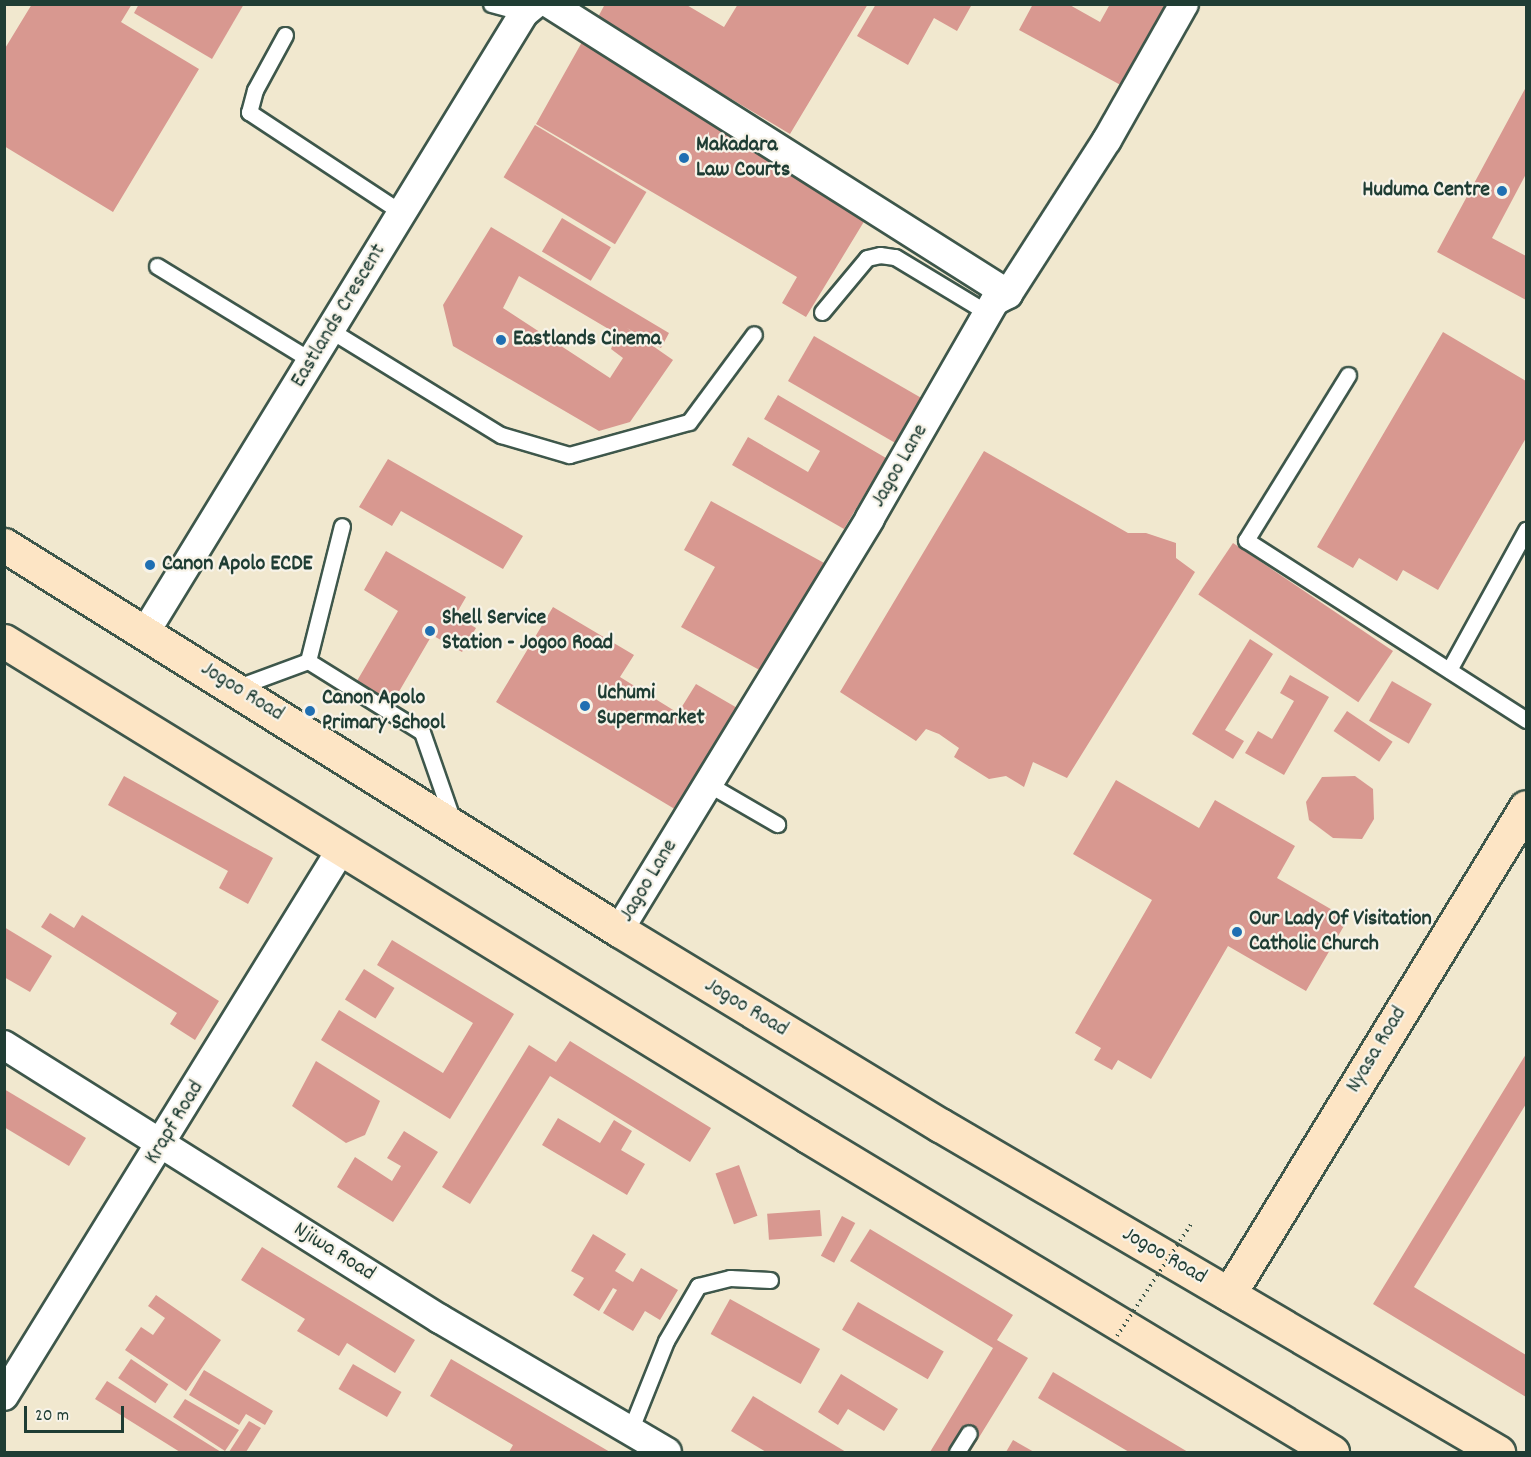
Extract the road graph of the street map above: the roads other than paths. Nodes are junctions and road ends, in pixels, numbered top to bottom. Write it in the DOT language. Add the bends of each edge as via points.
graph roads {
  1 [pos="491,4"];
  2 [pos="1184,4"];
  3 [pos="537,8"];
  4 [pos="285,35"];
  5 [pos="402,213"];
  6 [pos="158,266"];
  7 [pos="1008,294"];
  8 [pos="822,312"];
  9 [pos="988,313"];
  10 [pos="330,330"];
  11 [pos="754,334"];
  12 [pos="312,362"];
  13 [pos="1348,375"];
  14 [pos="342,526"];
  15 [pos="1527,530"];
  16 [pos="4,545"];
  17 [pos="146,631"];
  18 [pos="4,641"];
  19 [pos="308,661"];
  20 [pos="1449,670"];
  21 [pos="236,688"];
  22 [pos="1527,720"];
  23 [pos="708,784"];
  24 [pos="1527,807"];
  25 [pos="777,824"];
  26 [pos="455,827"];
  27 [pos="342,848"];
  28 [pos="619,930"];
  29 [pos="4,1046"];
  30 [pos="162,1144"];
  31 [pos="770,1280"];
  32 [pos="1229,1294"];
  33 [pos="4,1396"];
  34 [pos="630,1431"];
  35 [pos="969,1433"];
  36 [pos="667,1452"];
  37 [pos="957,1452"];
  38 [pos="1332,1452"];
  39 [pos="1498,1452"];
  1 -- 3 [label="lane"];
  2 -- 7 [label="street, Jagoo Lane" via="1107,140"];
  3 -- 5 [label="street, Eastlands Crescent"];
  3 -- 7 [label="street"];
  4 -- 5 [label="lane" via="255,90 249,112"];
  5 -- 10 [label="street, Eastlands Crescent"];
  6 -- 12 [label="lane"];
  7 -- 9 [label="street, Jagoo Lane" via="995,301"];
  8 -- 9 [label="lane" via="867,258 880,255 894,257"];
  9 -- 23 [label="street, Jagoo Lane" via="870,518"];
  10 -- 11 [label="lane" via="501,435 570,455 689,422"];
  10 -- 12 [label="street, Eastlands Crescent"];
  12 -- 17 [label="street, Eastlands Crescent"];
  13 -- 20 [label="lane" via="1246,540"];
  14 -- 19 [label="lane"];
  15 -- 20 [label="lane"];
  16 -- 17 [label="main road, Jogoo Road"];
  17 -- 21 [label="main road, Jogoo Road"];
  18 -- 27 [label="main road"];
  19 -- 21 [label="lane"];
  19 -- 26 [label="lane" via="422,732"];
  20 -- 22 [label="lane"];
  21 -- 26 [label="main road, Jogoo Road"];
  23 -- 25 [label="lane"];
  23 -- 28 [label="street, Jagoo Lane"];
  24 -- 32 [label="main road, Nyasa Road"];
  26 -- 28 [label="main road, Jogoo Road"];
  27 -- 30 [label="street, Krapf Road"];
  27 -- 38 [label="main road" via="808,1136"];
  28 -- 32 [label="main road, Jogoo Road"];
  29 -- 30 [label="street, Njiwa Road"];
  30 -- 33 [label="street, Krapf Road"];
  30 -- 34 [label="street, Njiwa Road" via="440,1319"];
  31 -- 34 [label="lane" via="730,1278 698,1286 666,1341"];
  32 -- 39 [label="main road, Jogoo Road"];
  34 -- 36 [label="street, Njiwa Road"];
  35 -- 37 [label="lane"];
}
